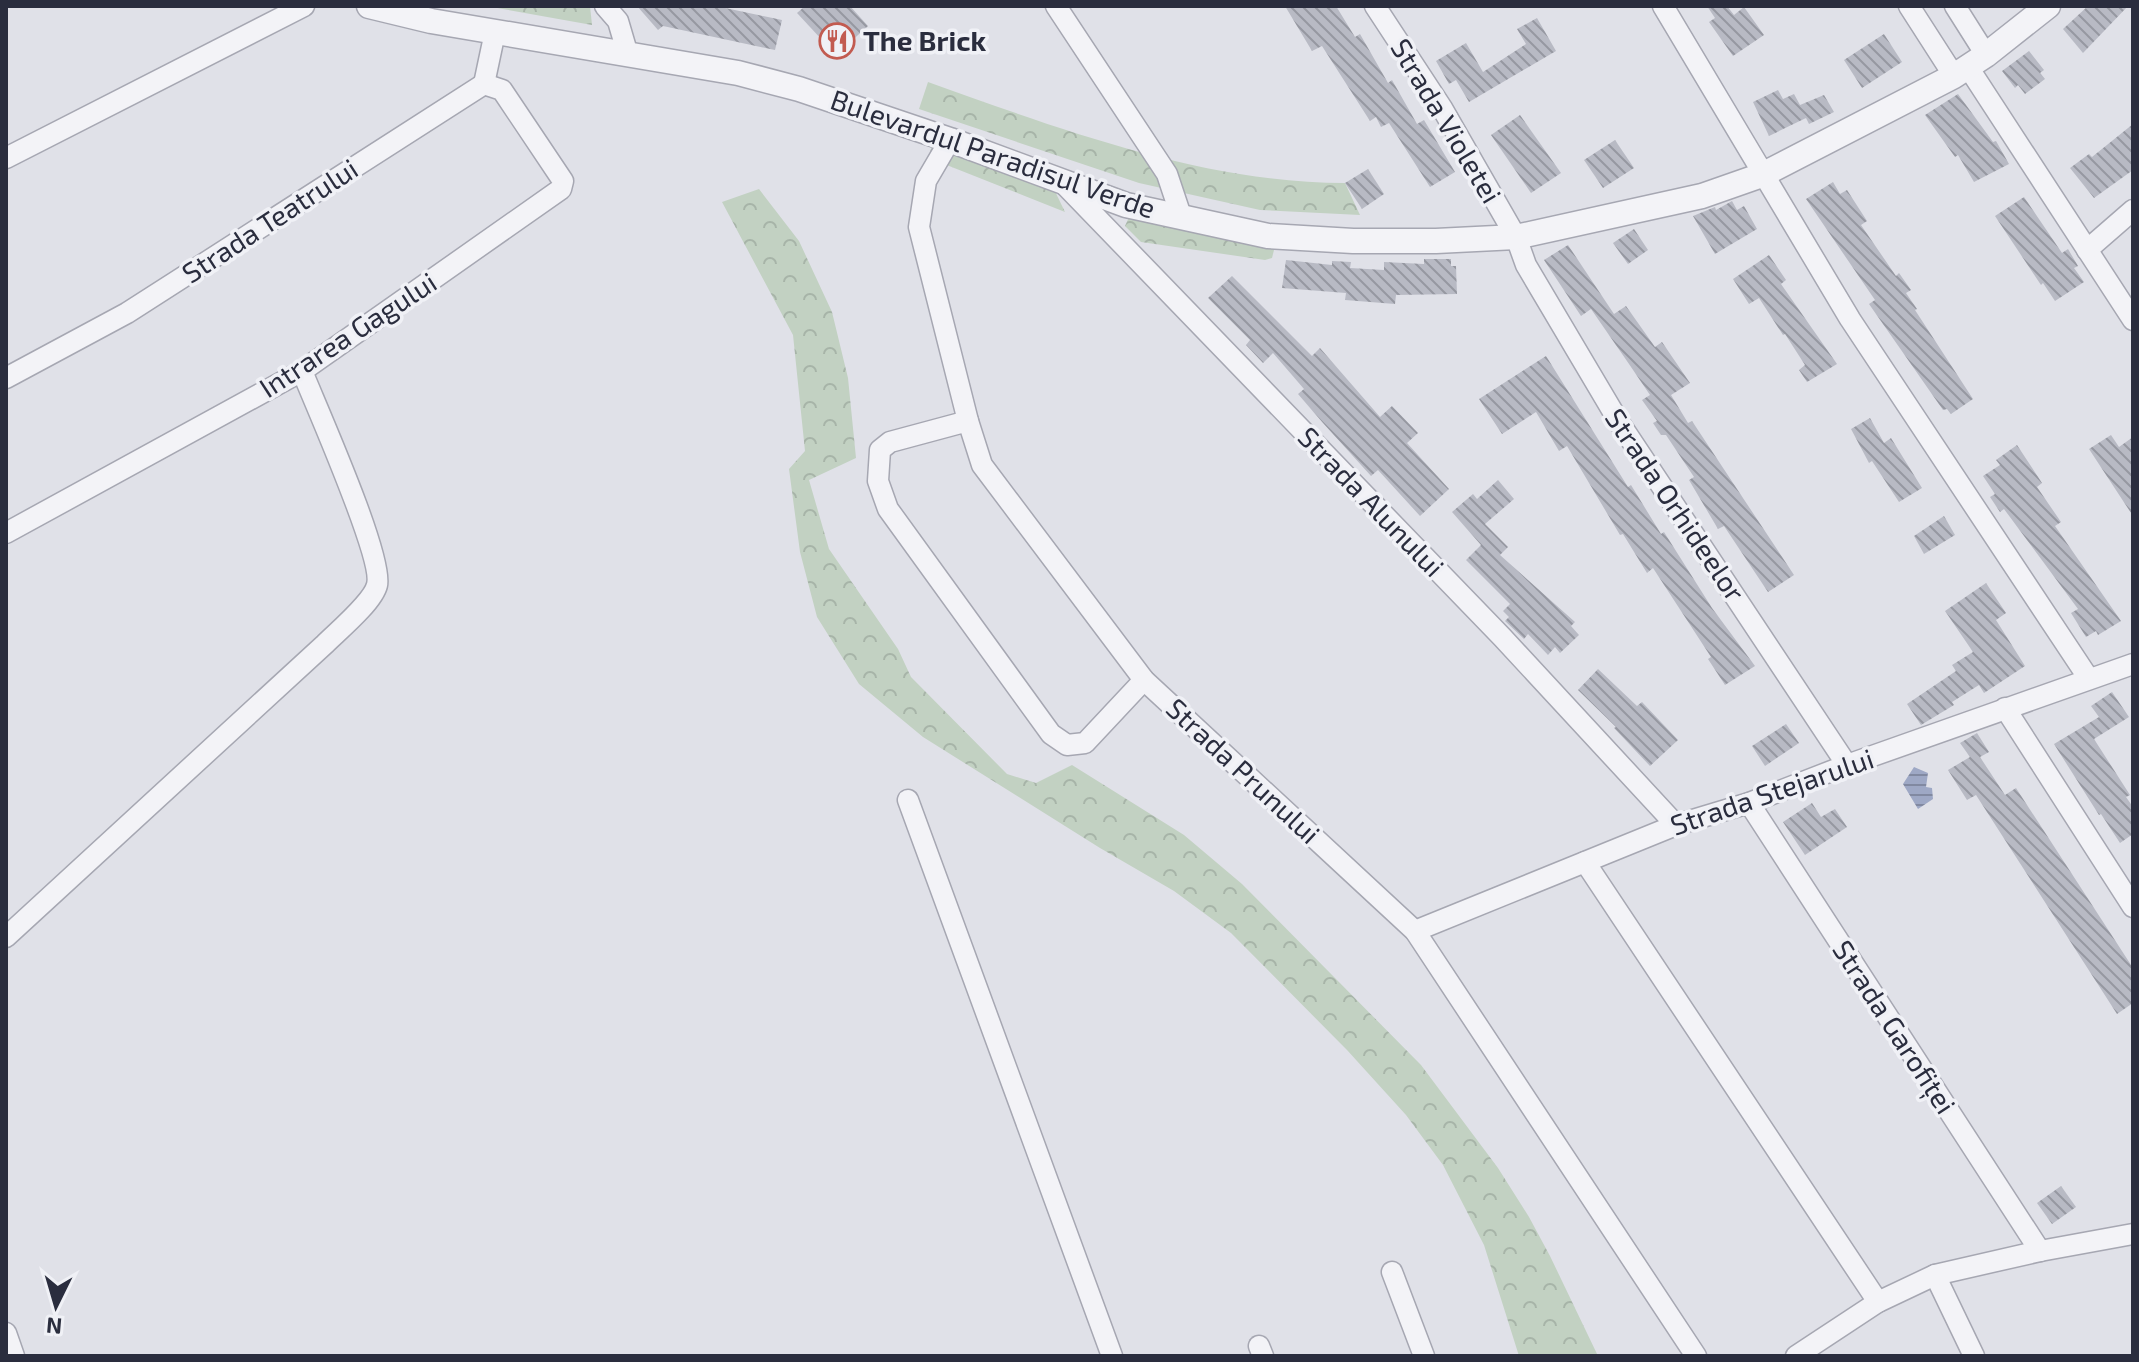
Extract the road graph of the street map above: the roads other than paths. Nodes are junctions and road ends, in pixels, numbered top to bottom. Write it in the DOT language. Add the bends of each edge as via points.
graph roads {
  1 [pos="304,6"];
  2 [pos="369,6"];
  3 [pos="605,6"];
  4 [pos="1056,6"];
  5 [pos="1375,6"];
  6 [pos="1663,6"];
  7 [pos="1909,6"];
  8 [pos="1955,6"];
  9 [pos="2048,6"];
  10 [pos="495,32"];
  11 [pos="628,55"];
  12 [pos="1969,66"];
  13 [pos="484,84"];
  14 [pos="950,140"];
  15 [pos="6,158"];
  16 [pos="1762,175"];
  17 [pos="1064,184"];
  18 [pos="2133,210"];
  19 [pos="1181,216"];
  20 [pos="1516,237"];
  21 [pos="2087,250"];
  22 [pos="2133,320"];
  23 [pos="302,371"];
  24 [pos="6,378"];
  25 [pos="968,421"];
  26 [pos="6,533"];
  27 [pos="2133,664"];
  28 [pos="2089,679"];
  29 [pos="1144,680"];
  30 [pos="2005,708"];
  31 [pos="1847,765"];
  32 [pos="908,800"];
  33 [pos="1749,803"];
  34 [pos="1676,825"];
  35 [pos="1585,862"];
  36 [pos="2133,907"];
  37 [pos="1415,931"];
  38 [pos="6,937"];
  39 [pos="2133,1234"];
  40 [pos="2040,1251"];
  41 [pos="1392,1272"];
  42 [pos="1935,1275"];
  43 [pos="1878,1302"];
  44 [pos="6,1333"];
  45 [pos="14,1356"];
  46 [pos="1112,1356"];
  47 [pos="1424,1356"];
  48 [pos="1696,1356"];
  49 [pos="1796,1356"];
  50 [pos="1974,1356"];
  1 -- 15 [label="street"];
  2 -- 10 [label="street, Bulevardul Paradisul Verde"];
  3 -- 11 [label="street" via="618,21"];
  4 -- 19 [label="street" via="1167,174"];
  5 -- 20 [label="street, Strada Violetei" via="1442,108"];
  6 -- 16 [label="street"];
  7 -- 12 [label="street"];
  8 -- 12 [label="street"];
  9 -- 12 [label="street, Bulevardul Paradisul Verde"];
  10 -- 11 [label="street, Bulevardul Paradisul Verde"];
  10 -- 13 [label="street"];
  11 -- 14 [label="street, Bulevardul Paradisul Verde" via="799,89"];
  12 -- 16 [label="street, Bulevardul Paradisul Verde"];
  12 -- 21 [label="street"];
  13 -- 23 [label="street, Intrarea Gagului" via="502,90 563,181 561,189"];
  13 -- 24 [label="street, Strada Teatrului" via="127,313"];
  14 -- 17 [label="street, Bulevardul Paradisul Verde"];
  14 -- 25 [label="street, Strada Prunului" via="926,181 919,227"];
  16 -- 20 [label="street, Bulevardul Paradisul Verde" via="1702,196"];
  16 -- 28 [label="street" via="1850,319"];
  17 -- 19 [label="street, Bulevardul Paradisul Verde"];
  17 -- 34 [label="street, Strada Alunului"];
  18 -- 21 [label="street"];
  19 -- 20 [label="street, Bulevardul Paradisul Verde" via="1268,236 1409,241"];
  20 -- 31 [label="street, Strada Orhideelor" via="1526,265 1619,422"];
  21 -- 22 [label="street"];
  23 -- 26 [label="street, Intrarea Gagului"];
  23 -- 38 [label="street" via="374,552 377,585 363,608"];
  25 -- 29 [label="street, Strada Prunului" via="982,465"];
  25 -- 29 [label="street" via="890,442 880,450 878,481 888,509 1051,734 1067,745 1085,743"];
  27 -- 28 [label="street, Strada Stejarului"];
  28 -- 30 [label="street, Strada Stejarului"];
  29 -- 37 [label="street, Strada Prunului"];
  30 -- 31 [label="street, Strada Stejarului"];
  30 -- 36 [label="street"];
  31 -- 33 [label="street, Strada Stejarului"];
  32 -- 46 [label="street"];
  33 -- 34 [label="street, Strada Stejarului"];
  33 -- 40 [label="street, Strada Garofiței"];
  34 -- 35 [label="street, Strada Stejarului"];
  35 -- 37 [label="street, Strada Stejarului"];
  35 -- 43 [label="street"];
  37 -- 48 [label="street, Strada Prunului"];
  39 -- 40 [label="street"];
  40 -- 42 [label="street"];
  41 -- 47 [label="street"];
  42 -- 43 [label="street"];
  42 -- 50 [label="street"];
  43 -- 49 [label="street"];
  44 -- 45 [label="street"];
}
